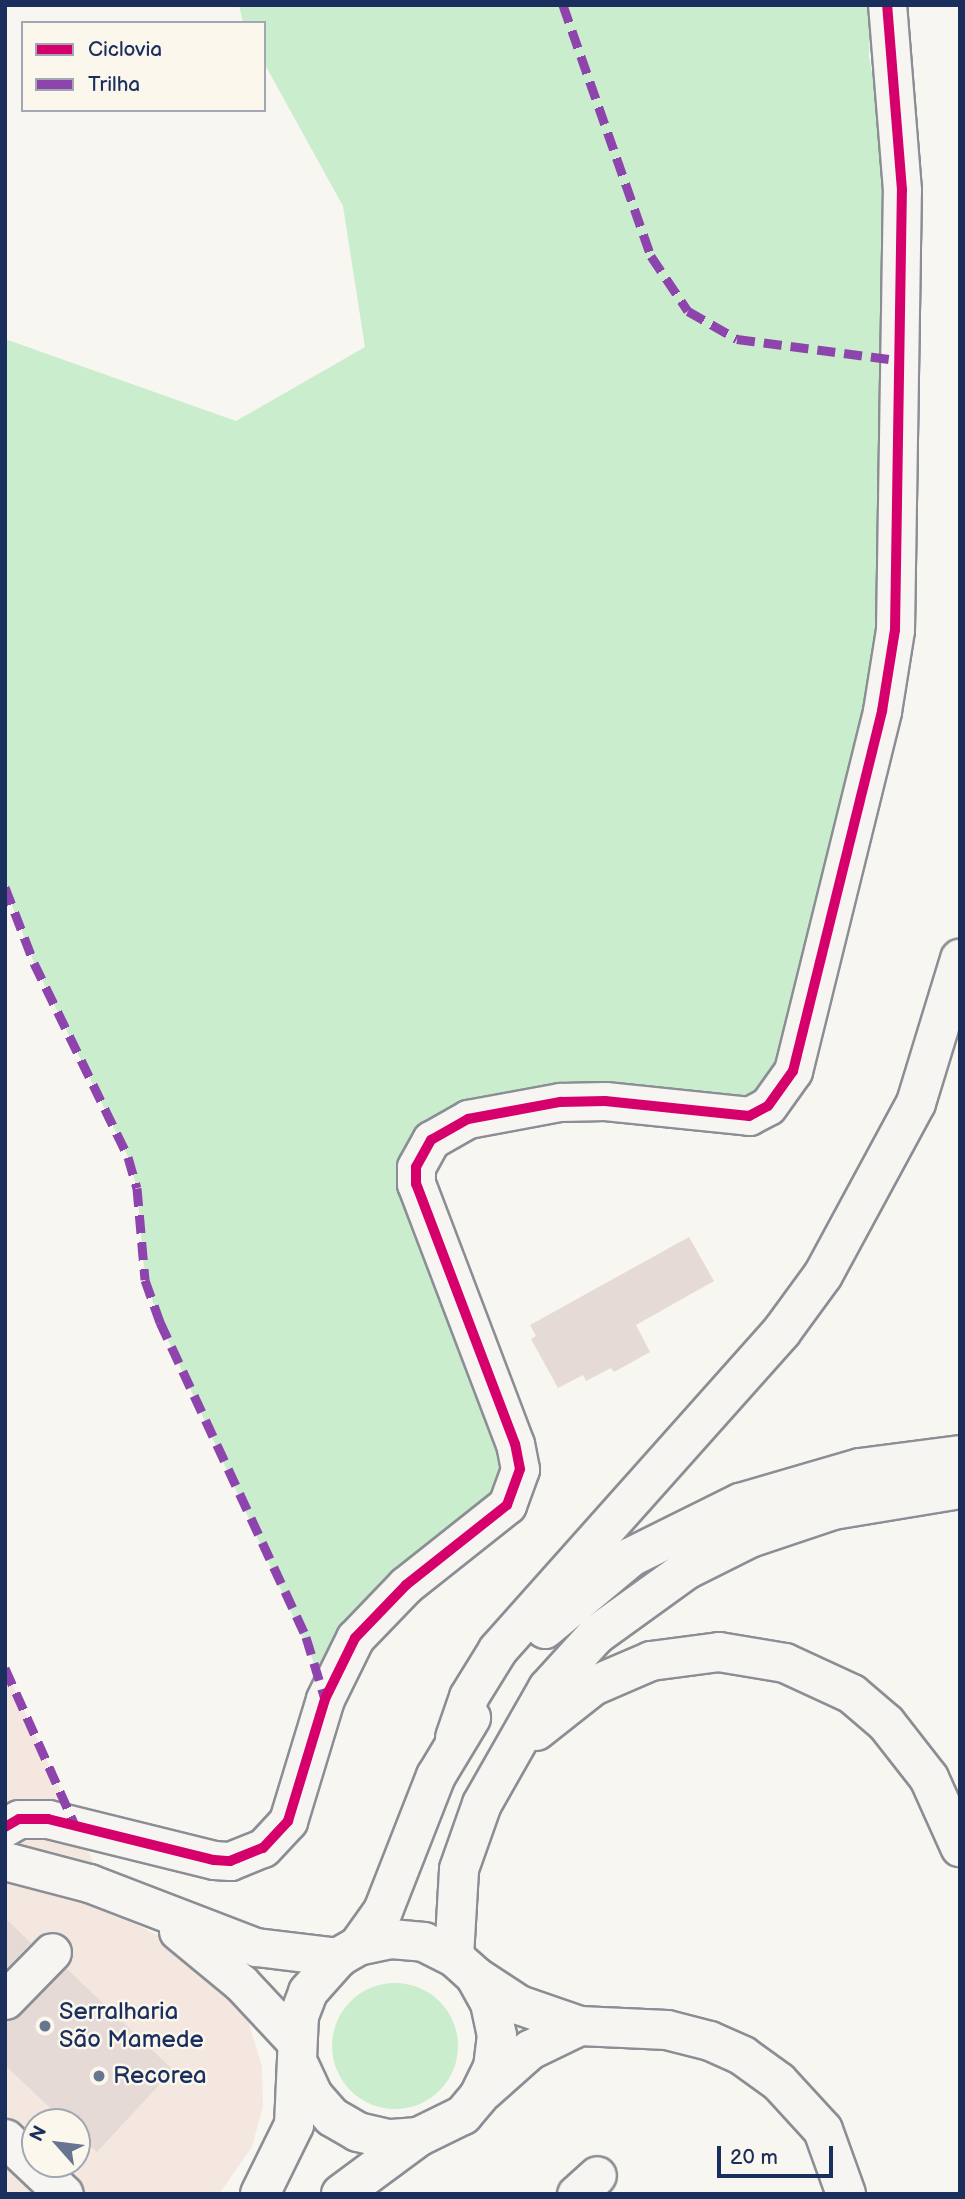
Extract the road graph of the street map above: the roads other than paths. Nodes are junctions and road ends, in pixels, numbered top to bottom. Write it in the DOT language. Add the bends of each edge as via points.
graph roads {
  1 [pos="887,5"];
  2 [pos="960,959"];
  3 [pos="960,1455"];
  4 [pos="960,1489"];
  5 [pos="455,1738"];
  6 [pos="498,1775"];
  7 [pos="5,1827"];
  8 [pos="960,1847"];
  9 [pos="5,1861"];
  10 [pos="140,1904"];
  11 [pos="52,1952"];
  12 [pos="349,1952"];
  13 [pos="465,1966"];
  14 [pos="5,2000"];
  15 [pos="580,2026"];
  16 [pos="298,2054"];
  17 [pos="479,2096"];
  18 [pos="418,2137"];
  19 [pos="5,2138"];
  20 [pos="64,2194"];
  21 [pos="260,2194"];
  22 [pos="341,2194"];
  23 [pos="846,2194"];
  1 -- 7 [label="street" via="902,190 895,629 883,711 793,1071 768,1106 749,1116 605,1101 560,1102 457,1123 431,1140 416,1167 416,1184 515,1444 520,1469 507,1505 405,1585 355,1638 325,1699 289,1821 263,1849 230,1861 214,1860 48,1819 19,1819"];
  2 -- 5 [label="main road" via="916,1103 823,1275 782,1331 505,1640 476,1681"];
  3 -- 5 [label="main road" via="882,1464 778,1488 662,1540 604,1577 551,1623"];
  4 -- 6 [label="main road" via="806,1518 750,1538 686,1570 617,1617 578,1652 548,1688"];
  5 -- 12 [label="main road" via="432,1786 399,1880"];
  6 -- 8 [label="main road" via="528,1738 593,1686 631,1667 671,1656 740,1653 808,1672 870,1707 929,1778"];
  6 -- 13 [label="main road" via="459,1868"];
  9 -- 10 [label="street" via="50,1869"];
  10 -- 12 [label="street" via="256,1947"];
  10 -- 16 [label="street" via="226,1969"];
  11 -- 14 [label="street"];
  12 -- 13 [label="main road" via="391,1939 425,1942"];
  12 -- 16 [label="main road" via="308,1992"];
  13 -- 15 [label="main road" via="519,2005"];
  13 -- 17 [label="main road" via="490,2003 497,2035 493,2067"];
  15 -- 17 [label="main road" via="530,2050"];
  15 -- 23 [label="main road" via="667,2030 710,2041 743,2056 779,2082 823,2130"];
  16 -- 18 [label="main road" via="313,2095 332,2117 358,2132 388,2139"];
  16 -- 21 [label="main road" via="295,2124"];
  17 -- 18 [label="main road" via="463,2115"];
  18 -- 22 [label="main road"];
  19 -- 20 [label="street"];
}
